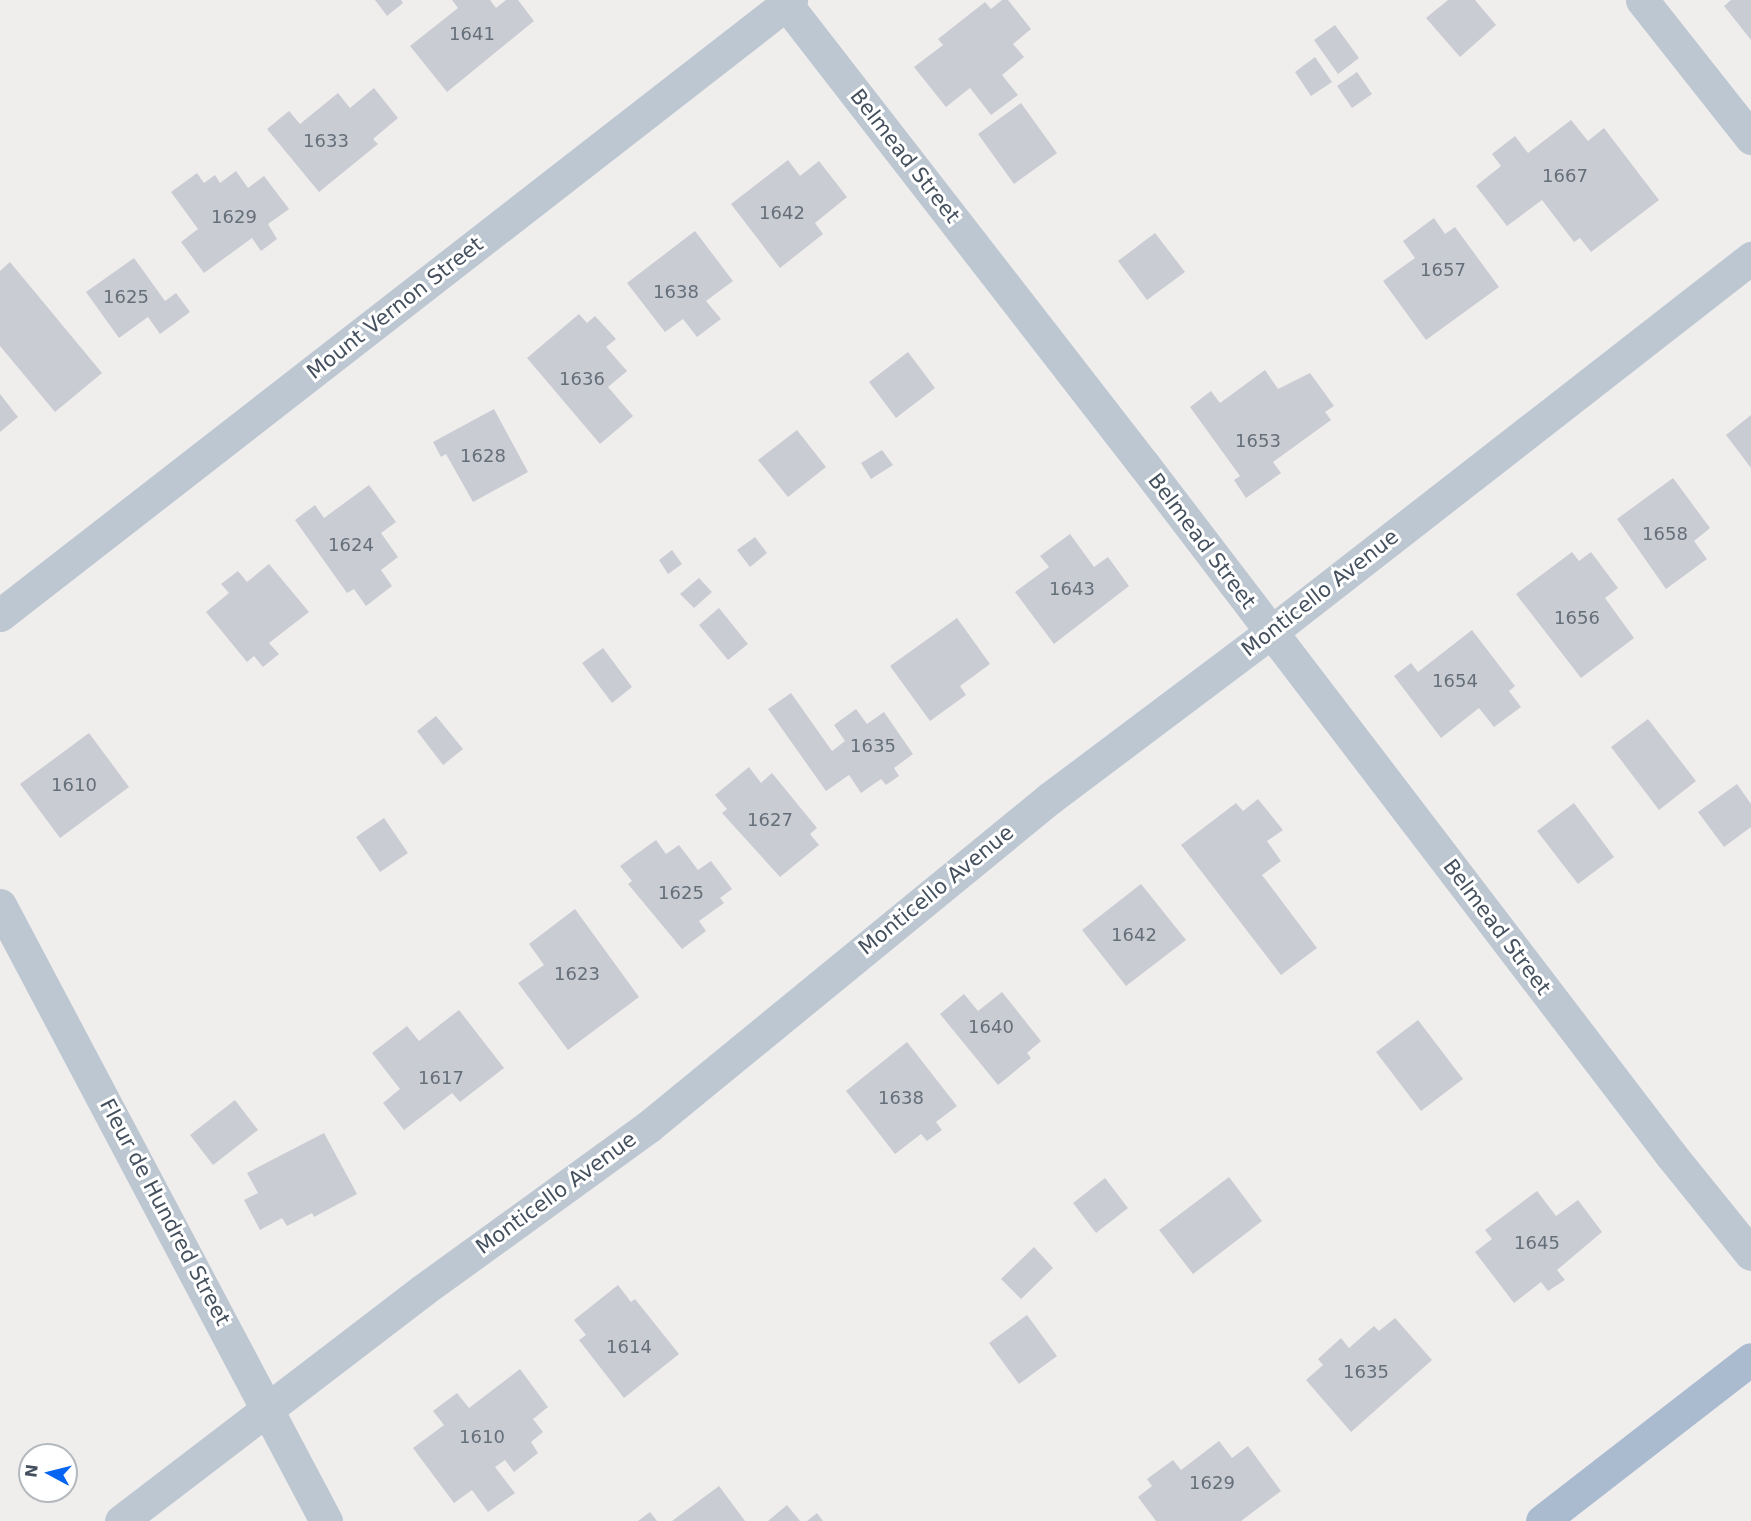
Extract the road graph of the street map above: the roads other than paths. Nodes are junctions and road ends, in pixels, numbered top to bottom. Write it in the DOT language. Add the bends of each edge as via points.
graph roads {
  1 [pos="1642,0"];
  2 [pos="787,1"];
  3 [pos="1751,138"];
  4 [pos="1751,258"];
  5 [pos="0,615"];
  6 [pos="1271,632"];
  7 [pos="0,905"];
  8 [pos="1751,1254"];
  9 [pos="1751,1359"];
  10 [pos="267,1408"];
  11 [pos="121,1521"];
  12 [pos="326,1521"];
  13 [pos="1542,1521"];
  1 -- 3 [label="street"];
  2 -- 5 [label="street, Mount Vernon Street"];
  2 -- 6 [label="street, Belmead Street"];
  4 -- 6 [label="street, Monticello Avenue"];
  6 -- 8 [label="street, Belmead Street"];
  6 -- 10 [label="street, Monticello Avenue" via="1050,798 648,1127"];
  7 -- 10 [label="street, Fleur de Hundred Street"];
  9 -- 13 [label="main road"];
  10 -- 11 [label="street, Monticello Avenue"];
  10 -- 12 [label="street, Fleur de Hundred Street"];
}
